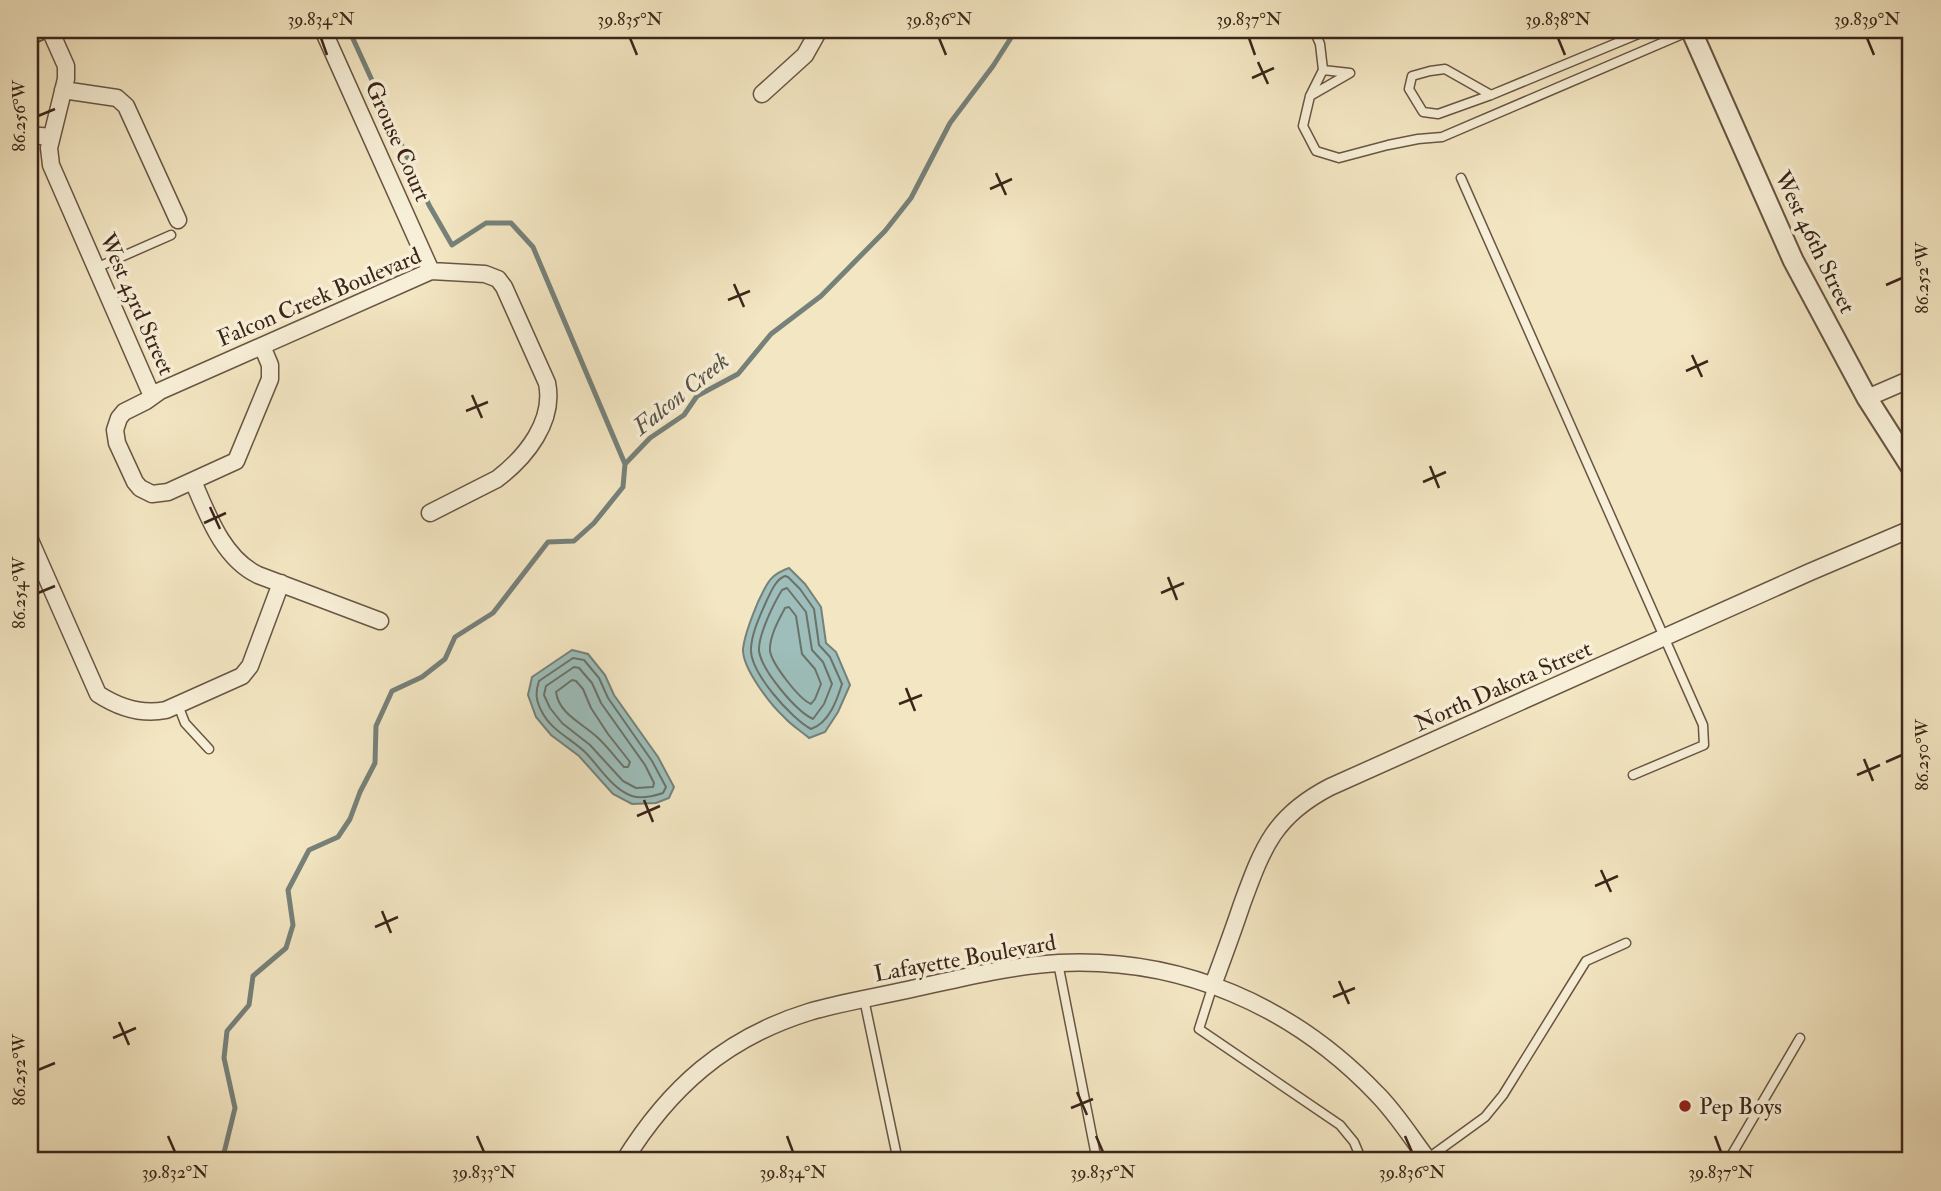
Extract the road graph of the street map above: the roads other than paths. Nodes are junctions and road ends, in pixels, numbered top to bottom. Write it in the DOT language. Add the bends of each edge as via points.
graph roads {
  1 [pos="39,30"];
  2 [pos="50,30"];
  3 [pos="323,30"];
  4 [pos="820,30"];
  5 [pos="1314,30"];
  6 [pos="1648,30"];
  7 [pos="1692,30"];
  8 [pos="30,34"];
  9 [pos="1323,70"];
  10 [pos="63,90"];
  11 [pos="762,94"];
  12 [pos="1491,95"];
  13 [pos="1310,96"];
  14 [pos="30,135"];
  15 [pos="51,137"];
  16 [pos="1461,178"];
  17 [pos="178,220"];
  18 [pos="171,235"];
  19 [pos="96,268"];
  20 [pos="431,271"];
  21 [pos="262,346"];
  22 [pos="1911,379"];
  23 [pos="152,396"];
  24 [pos="1867,398"];
  25 [pos="1911,467"];
  26 [pos="193,481"];
  27 [pos="430,513"];
  28 [pos="1911,529"];
  29 [pos="30,540"];
  30 [pos="281,583"];
  31 [pos="380,621"];
  32 [pos="1665,638"];
  33 [pos="178,705"];
  34 [pos="209,750"];
  35 [pos="1633,775"];
  36 [pos="1626,943"];
  37 [pos="1058,963"];
  38 [pos="1213,985"];
  39 [pos="864,999"];
  40 [pos="1800,1038"];
  41 [pos="1426,1160"];
  42 [pos="624,1161"];
  43 [pos="898,1161"];
  44 [pos="1097,1161"];
  45 [pos="1362,1161"];
  46 [pos="1728,1161"];
  1 -- 8 [label="street"];
  2 -- 10 [label="street, West 43rd Street" via="66,66"];
  3 -- 20 [label="street, Grouse Court"];
  4 -- 11 [label="street" via="805,55"];
  5 -- 9 [label="lane"];
  6 -- 12 [label="lane"];
  7 -- 13 [label="lane" via="1441,137 1339,158 1316,151 1303,126"];
  7 -- 24 [label="street, West 46th Street" via="1793,260"];
  9 -- 13 [label="lane"];
  9 -- 13 [label="lane" via="1350,73"];
  10 -- 15 [label="street, West 43rd Street"];
  10 -- 17 [label="street" via="117,97 126,106"];
  12 -- 12 [label="lane" via="1445,69 1412,76 1409,89 1423,112 1438,114"];
  14 -- 15 [label="street"];
  15 -- 19 [label="street, West 43rd Street" via="51,165"];
  16 -- 32 [label="lane"];
  18 -- 19 [label="lane"];
  19 -- 23 [label="street, West 43rd Street"];
  20 -- 21 [label="street, Falcon Creek Boulevard"];
  20 -- 27 [label="street, Falcon Creek Boulevard" via="498,278 547,383 549,398 536,437 505,472"];
  21 -- 23 [label="street, Falcon Creek Boulevard"];
  21 -- 26 [label="street, West 43rd Street" via="270,379 239,458"];
  22 -- 24 [label="street"];
  23 -- 26 [label="street, West 43rd Street" via="124,412 115,430 135,482 157,494"];
  24 -- 25 [label="street, West 46th Street"];
  26 -- 30 [label="street" via="216,531 237,562"];
  28 -- 32 [label="street, North Dakota Street"];
  29 -- 33 [label="street" via="98,694 150,713"];
  30 -- 31 [label="street"];
  30 -- 33 [label="street" via="245,673"];
  32 -- 35 [label="lane" via="1703,725 1704,745"];
  32 -- 38 [label="street, North Dakota Street" via="1331,787 1297,807 1260,857"];
  33 -- 34 [label="lane" via="185,723"];
  36 -- 41 [label="lane" via="1586,961 1503,1095 1485,1117"];
  37 -- 38 [label="street, Lafayette Boulevard" via="1128,966"];
  37 -- 39 [label="street, Lafayette Boulevard"];
  37 -- 44 [label="lane"];
  38 -- 41 [label="street, Lafayette Boulevard" via="1290,1022 1326,1046 1377,1094"];
  38 -- 45 [label="lane" via="1199,1029 1340,1125"];
  39 -- 42 [label="street, Lafayette Boulevard" via="788,1019 723,1053 664,1104"];
  39 -- 43 [label="lane"];
  40 -- 46 [label="lane"];
}
